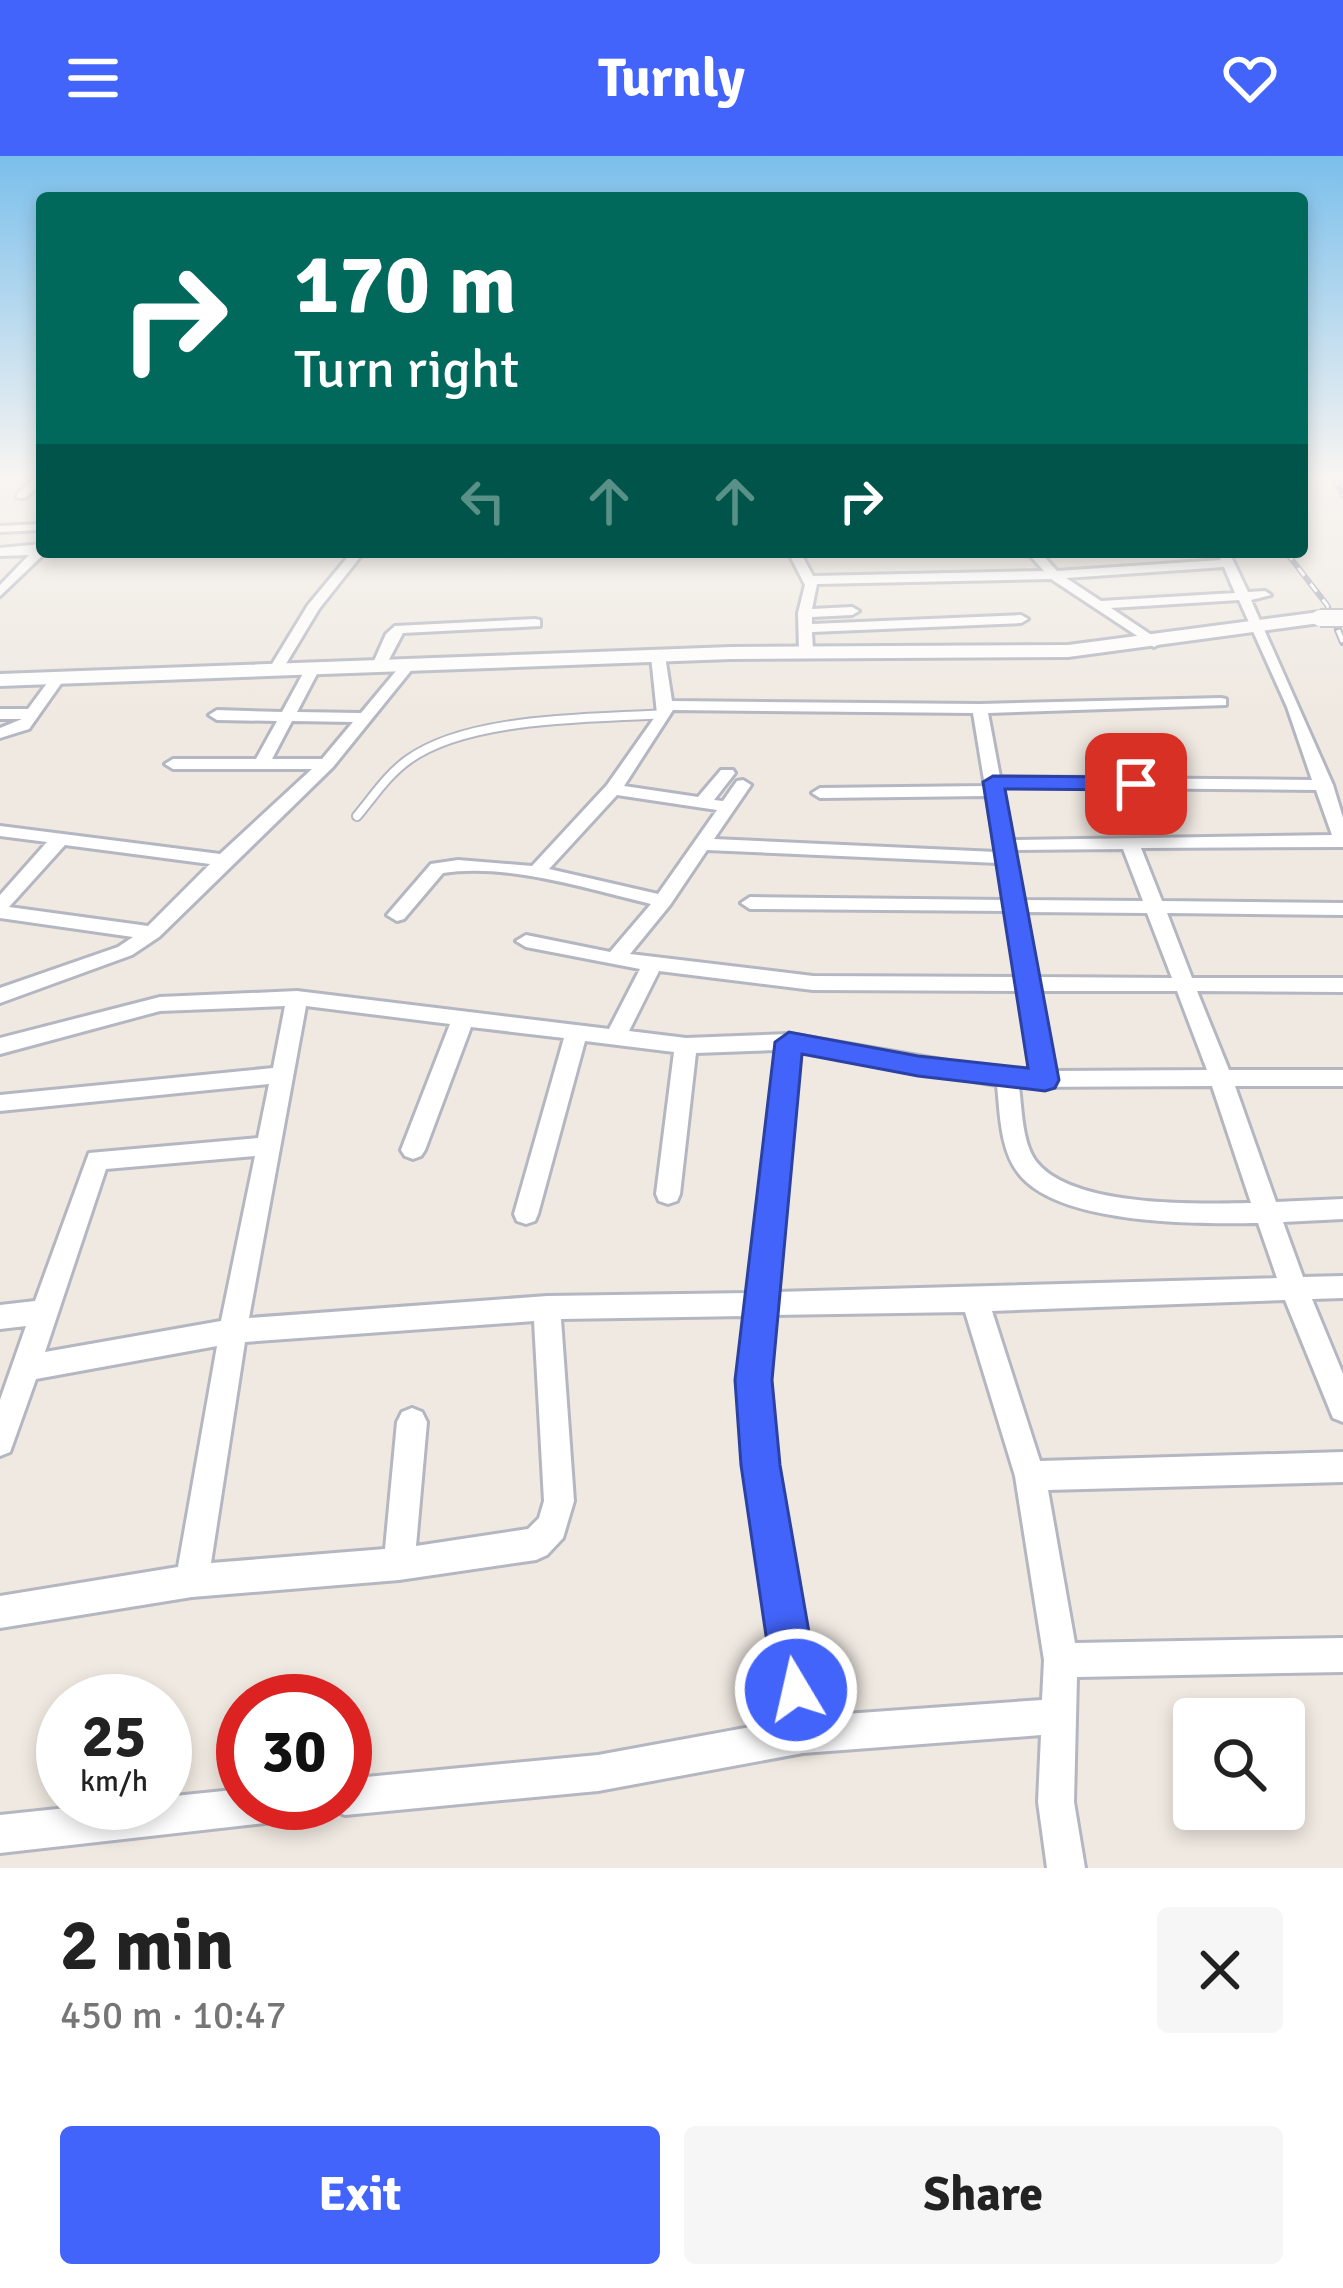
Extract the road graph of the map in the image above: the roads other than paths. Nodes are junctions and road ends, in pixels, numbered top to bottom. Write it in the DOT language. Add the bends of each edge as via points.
graph roads {
  1 [pos="34,556"];
  2 [pos="353,558"];
  3 [pos="797,558"];
  4 [pos="1225,558"];
  5 [pos="1044,563"];
  6 [pos="898,568"];
  7 [pos="809,580"];
  8 [pos="0,592"];
  9 [pos="1265,595"];
  10 [pos="1242,596"];
  11 [pos="1100,605"];
  12 [pos="1021,619"];
  13 [pos="1343,619"];
  14 [pos="805,620"];
  15 [pos="944,622"];
  16 [pos="536,623"];
  17 [pos="1258,627"];
  18 [pos="1154,644"];
  19 [pos="806,652"];
  20 [pos="958,652"];
  21 [pos="658,656"];
  22 [pos="313,668"];
  23 [pos="377,668"];
  24 [pos="406,668"];
  25 [pos="276,669"];
  26 [pos="58,679"];
  27 [pos="0,680"];
  28 [pos="1221,702"];
  29 [pos="665,710"];
  30 [pos="980,710"];
  31 [pos="0,714"];
  32 [pos="32,714"];
  33 [pos="217,715"];
  34 [pos="288,717"];
  35 [pos="364,718"];
  36 [pos="0,733"];
  37 [pos="173,764"];
  38 [pos="261,764"];
  39 [pos="327,764"];
  40 [pos="1325,785"];
  41 [pos="994,787"];
  42 [pos="613,789"];
  43 [pos="820,793"];
  44 [pos="702,802"];
  45 [pos="728,807"];
  46 [pos="357,815"];
  47 [pos="0,831"];
  48 [pos="60,838"];
  49 [pos="1342,841"];
  50 [pos="1130,843"];
  51 [pos="702,844"];
  52 [pos="1005,851"];
  53 [pos="224,860"];
  54 [pos="537,872"];
  55 [pos="664,901"];
  56 [pos="749,903"];
  57 [pos="1015,909"];
  58 [pos="1155,909"];
  59 [pos="1343,909"];
  60 [pos="1,912"];
  61 [pos="397,915"];
  62 [pos="152,933"];
  63 [pos="526,941"];
  64 [pos="615,959"];
  65 [pos="650,967"];
  66 [pos="1028,985"];
  67 [pos="1182,985"];
  68 [pos="1343,985"];
  69 [pos="0,996"];
  70 [pos="297,998"];
  71 [pos="464,1016"];
  72 [pos="577,1031"];
  73 [pos="616,1037"];
  74 [pos="789,1042"];
  75 [pos="0,1046"];
  76 [pos="686,1046"];
  77 [pos="282,1075"];
  78 [pos="1343,1078"];
  79 [pos="1007,1079"];
  80 [pos="1221,1079"];
  81 [pos="1045,1080"];
  82 [pos="0,1103"];
  83 [pos="269,1146"];
  84 [pos="413,1150"];
  85 [pos="668,1194"];
  86 [pos="1343,1209"];
  87 [pos="526,1214"];
  88 [pos="1268,1215"];
  89 [pos="1294,1287"];
  90 [pos="1343,1287"];
  91 [pos="760,1300"];
  92 [pos="975,1300"];
  93 [pos="547,1308"];
  94 [pos="44,1312"];
  95 [pos="0,1318"];
  96 [pos="233,1331"];
  97 [pos="23,1369"];
  98 [pos="1343,1408"];
  99 [pos="412,1422"];
  100 [pos="0,1442"];
  101 [pos="1343,1467"];
  102 [pos="1030,1476"];
  103 [pos="399,1564"];
  104 [pos="192,1581"];
  105 [pos="0,1612"];
  106 [pos="1343,1655"];
  107 [pos="1061,1660"];
  108 [pos="1057,1716"];
  109 [pos="803,1736"];
  110 [pos="372,1794"];
  111 [pos="216,1810"];
  112 [pos="0,1834"];
  113 [pos="1066,1868"];
  1 -- 8 [label="street"];
  2 -- 25 [label="street"];
  3 -- 7 [label="street"];
  4 -- 5 [label="street"];
  4 -- 10 [label="street"];
  5 -- 6 [label="street"];
  5 -- 7 [label="street"];
  5 -- 11 [label="street"];
  7 -- 14 [label="street"];
  9 -- 10 [label="street"];
  10 -- 11 [label="street"];
  10 -- 17 [label="street"];
  11 -- 18 [label="street"];
  12 -- 15 [label="street"];
  13 -- 17 [label="street, bridge"];
  14 -- 15 [label="street"];
  14 -- 19 [label="street"];
  15 -- 20 [label="street"];
  16 -- 23 [label="street" via="400,628"];
  17 -- 18 [label="street"];
  17 -- 40 [label="street"];
  18 -- 20 [label="street"];
  19 -- 20 [label="street"];
  19 -- 21 [label="street"];
  21 -- 24 [label="street"];
  21 -- 29 [label="street"];
  22 -- 23 [label="street"];
  22 -- 25 [label="street"];
  22 -- 34 [label="street"];
  23 -- 24 [label="street"];
  24 -- 35 [label="street"];
  25 -- 26 [label="street"];
  26 -- 27 [label="street"];
  26 -- 32 [label="street"];
  28 -- 30 [label="street"];
  29 -- 30 [label="street"];
  29 -- 42 [label="street"];
  29 -- 46 [label="lane" via="443,744 402,764"];
  30 -- 41 [label="street"];
  31 -- 32 [label="street"];
  32 -- 36 [label="street" via="24,726"];
  33 -- 34 [label="street"];
  34 -- 35 [label="street"];
  34 -- 38 [label="street"];
  35 -- 39 [label="street"];
  37 -- 38 [label="street"];
  38 -- 39 [label="street"];
  39 -- 53 [label="street"];
  40 -- 41 [label="street"];
  40 -- 49 [label="street"];
  41 -- 43 [label="street"];
  41 -- 52 [label="street"];
  42 -- 44 [label="street"];
  42 -- 54 [label="street"];
  44 -- 45 [label="street"];
  44 -- 45 [label="street" via="735,779"];
  45 -- 51 [label="street"];
  47 -- 48 [label="street"];
  48 -- 53 [label="street"];
  48 -- 60 [label="street"];
  49 -- 50 [label="street"];
  50 -- 52 [label="street"];
  50 -- 58 [label="street"];
  51 -- 52 [label="street"];
  51 -- 55 [label="street"];
  52 -- 57 [label="street"];
  53 -- 62 [label="street"];
  54 -- 55 [label="street"];
  54 -- 61 [label="street" via="437,868"];
  55 -- 64 [label="street"];
  56 -- 57 [label="street"];
  57 -- 58 [label="street"];
  57 -- 66 [label="street"];
  58 -- 59 [label="street"];
  58 -- 67 [label="street"];
  60 -- 62 [label="street"];
  62 -- 69 [label="street" via="85,968"];
  63 -- 64 [label="street"];
  64 -- 65 [label="street"];
  65 -- 66 [label="street" via="813,983"];
  65 -- 73 [label="street"];
  66 -- 67 [label="street"];
  66 -- 81 [label="street"];
  67 -- 68 [label="street"];
  67 -- 80 [label="street"];
  70 -- 71 [label="street"];
  70 -- 75 [label="street" via="160,1004"];
  70 -- 77 [label="street"];
  71 -- 72 [label="street"];
  71 -- 84 [label="street"];
  72 -- 73 [label="street"];
  72 -- 87 [label="street"];
  73 -- 76 [label="street"];
  74 -- 76 [label="street"];
  74 -- 79 [label="street"];
  74 -- 91 [label="street"];
  76 -- 85 [label="street"];
  77 -- 82 [label="street"];
  77 -- 83 [label="street"];
  78 -- 80 [label="street"];
  79 -- 81 [label="street"];
  79 -- 88 [label="street" via="1018,1150 1044,1185 1109,1206"];
  80 -- 81 [label="street"];
  80 -- 88 [label="street"];
  83 -- 94 [label="street" via="97,1160"];
  83 -- 96 [label="street"];
  86 -- 88 [label="street"];
  88 -- 89 [label="street"];
  89 -- 90 [label="street"];
  89 -- 92 [label="street"];
  89 -- 98 [label="street"];
  91 -- 92 [label="street"];
  91 -- 93 [label="street"];
  91 -- 109 [label="street" via="753,1380 760,1465"];
  92 -- 102 [label="street"];
  93 -- 96 [label="street"];
  93 -- 103 [label="street" via="559,1501 552,1527 536,1544"];
  94 -- 95 [label="street"];
  94 -- 97 [label="street"];
  96 -- 97 [label="street"];
  96 -- 104 [label="street"];
  97 -- 100 [label="street"];
  99 -- 103 [label="street"];
  101 -- 102 [label="street"];
  102 -- 107 [label="street"];
  103 -- 104 [label="street"];
  104 -- 105 [label="street"];
  106 -- 107 [label="street"];
  107 -- 108 [label="street"];
  108 -- 109 [label="street"];
  108 -- 113 [label="street" via="1056,1802"];
  109 -- 110 [label="street" via="598,1773"];
  111 -- 112 [label="street"];
}
